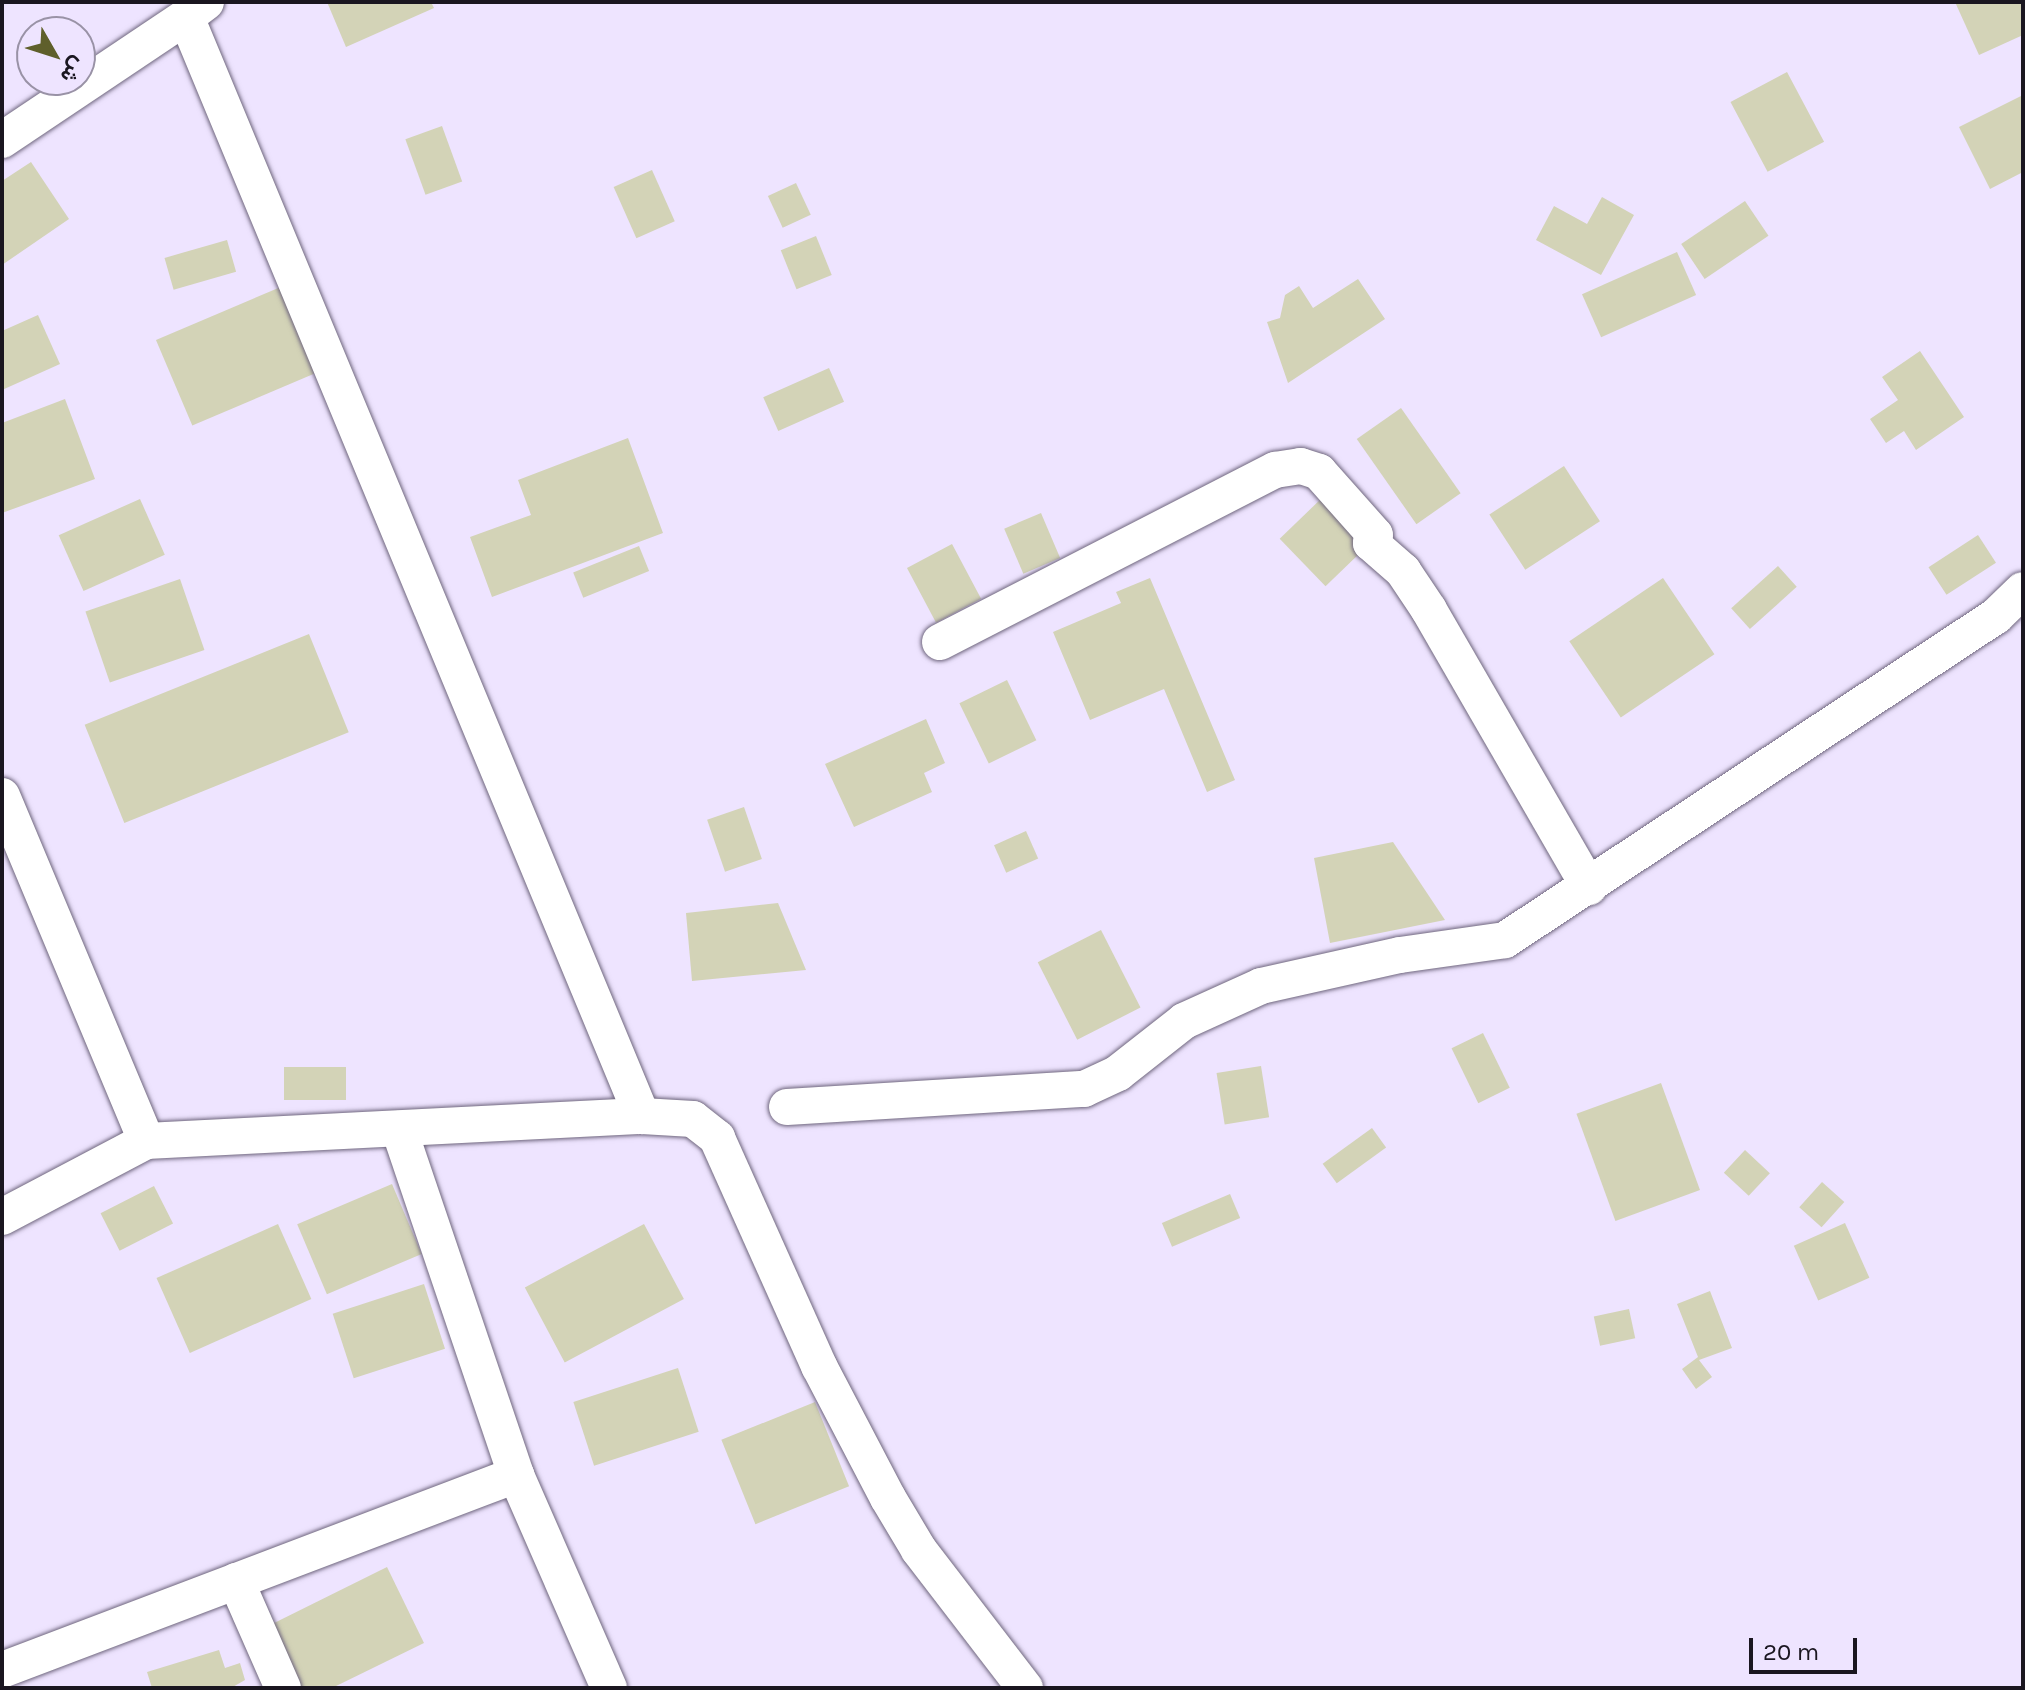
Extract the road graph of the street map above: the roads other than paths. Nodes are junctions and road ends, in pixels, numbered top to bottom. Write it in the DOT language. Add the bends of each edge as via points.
graph roads {
  1 [pos="196,9"];
  2 [pos="2,140"];
  3 [pos="2023,590"];
  4 [pos="940,642"];
  5 [pos="2,796"];
  6 [pos="1589,887"];
  7 [pos="787,1107"];
  8 [pos="642,1116"];
  9 [pos="399,1129"];
  10 [pos="146,1141"];
  11 [pos="2,1217"];
  12 [pos="516,1475"];
  13 [pos="236,1581"];
  14 [pos="2,1670"];
  15 [pos="283,1688"];
  16 [pos="609,1688"];
  17 [pos="1025,1688"];
  1 -- 2 [label="street"];
  1 -- 8 [label="street"];
  3 -- 6 [label="street" via="1996,616"];
  4 -- 6 [label="street" via="1275,470 1301,466 1319,472 1375,535 1371,543 1403,571 1429,610"];
  5 -- 10 [label="street"];
  6 -- 7 [label="street" via="1505,940 1400,955 1261,986 1184,1021 1118,1073 1084,1089"];
  8 -- 9 [label="street"];
  8 -- 17 [label="street" via="693,1119 717,1138 819,1366 888,1498 919,1550"];
  9 -- 10 [label="street"];
  9 -- 12 [label="street"];
  10 -- 11 [label="street"];
  12 -- 13 [label="street"];
  12 -- 16 [label="street"];
  13 -- 14 [label="street"];
  13 -- 15 [label="street"];
}
